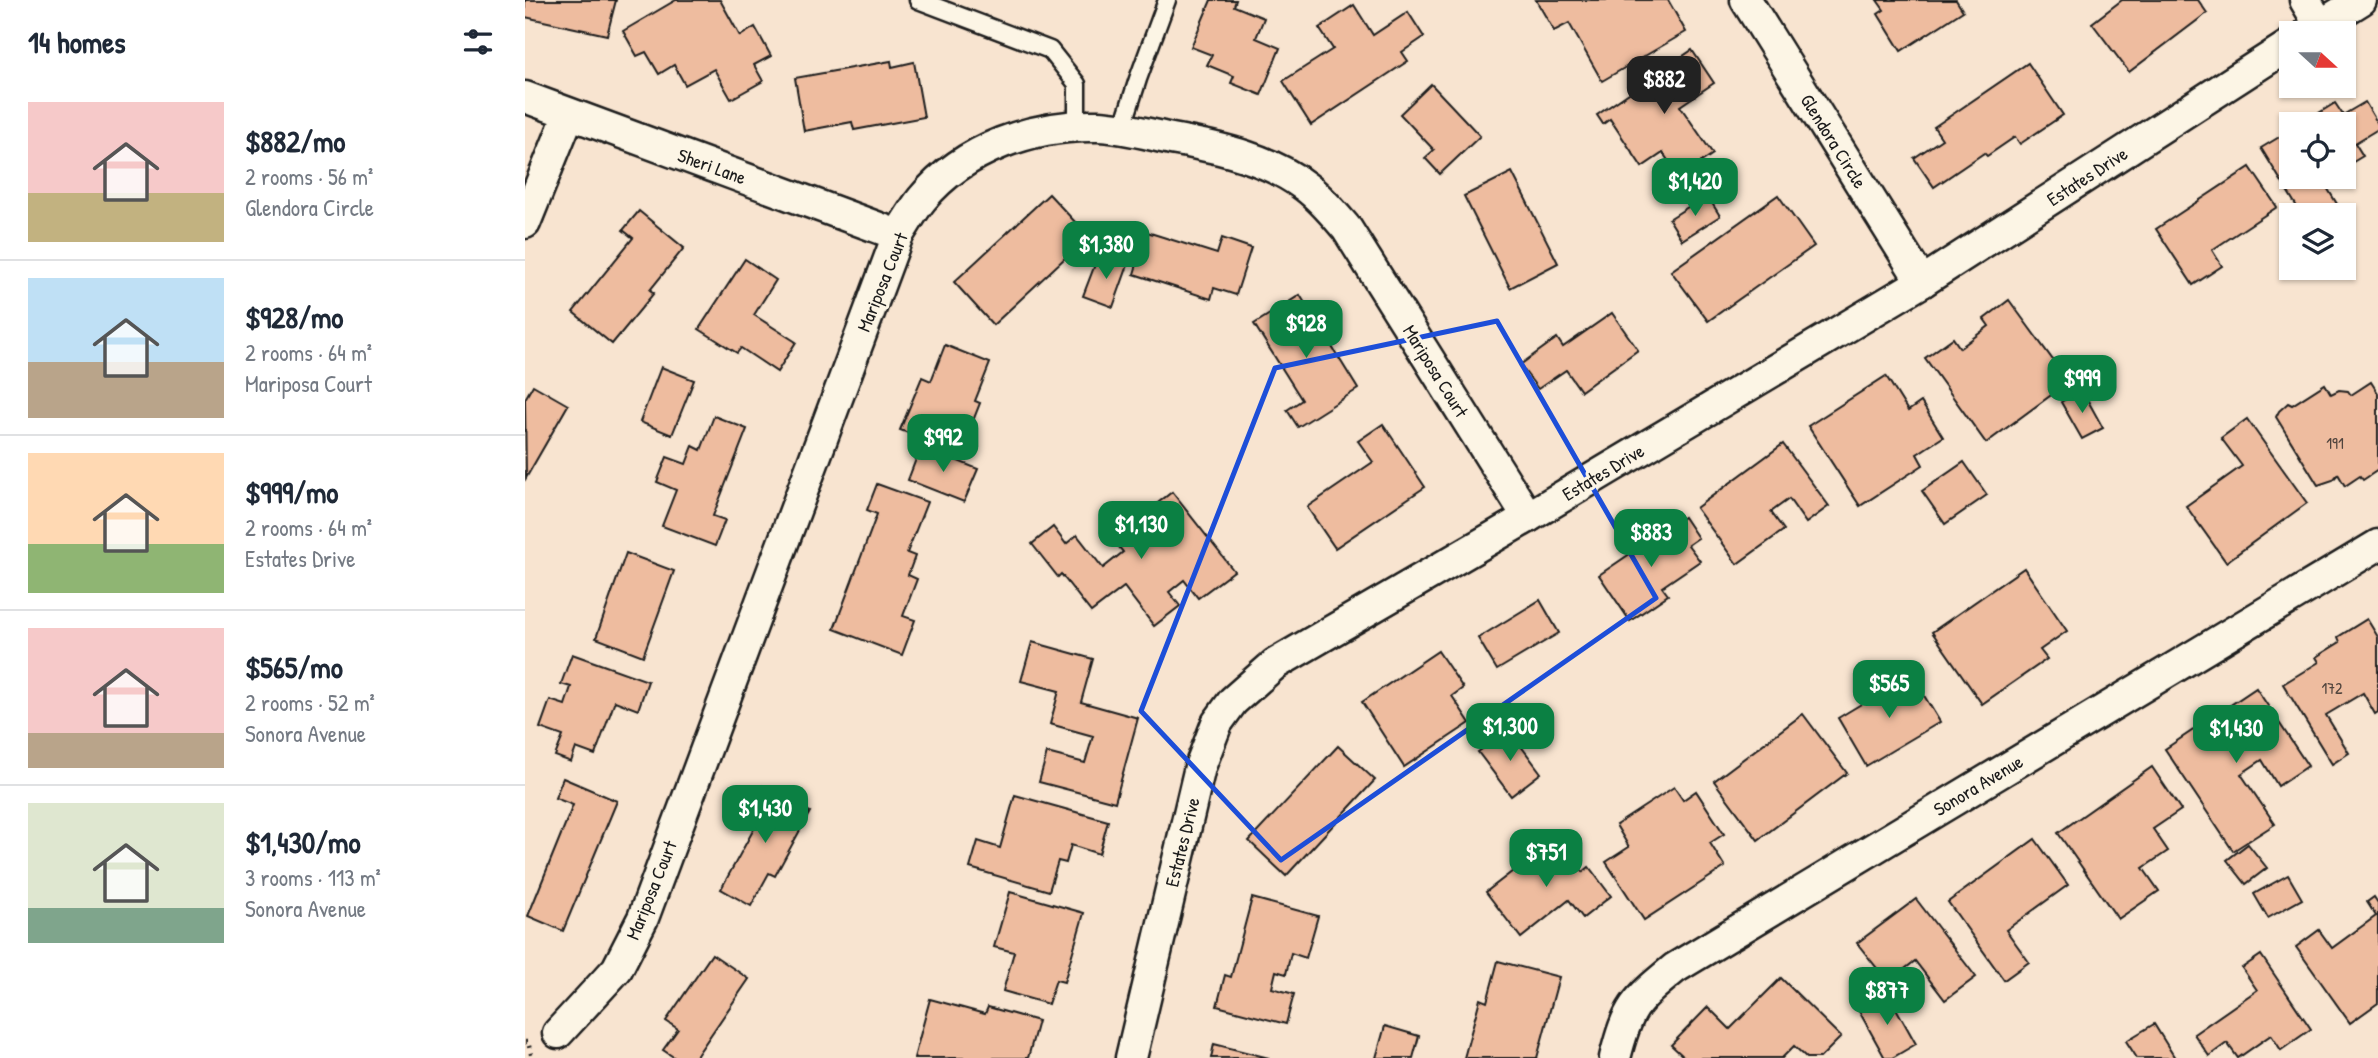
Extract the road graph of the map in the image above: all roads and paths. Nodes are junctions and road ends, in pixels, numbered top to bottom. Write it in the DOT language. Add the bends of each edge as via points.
graph roads {
  1 [pos="919,0"];
  2 [pos="1167,0"];
  3 [pos="1746,0"];
  4 [pos="2305,0"];
  5 [pos="2361,0"];
  6 [pos="2312,21"];
  7 [pos="2327,21"];
  8 [pos="2279,52"];
  9 [pos="525,97"];
  10 [pos="569,114"];
  11 [pos="1077,127"];
  12 [pos="1122,129"];
  13 [pos="525,223"];
  14 [pos="898,235"];
  15 [pos="1922,282"];
  16 [pos="1528,517"];
  17 [pos="2378,545"];
  18 [pos="558,1033"];
  19 [pos="525,1042"];
  20 [pos="532,1058"];
  21 [pos="1131,1058"];
  22 [pos="1615,1058"];
  1 -- 11 [label="lane" via="1050,50 1077,84"];
  2 -- 12 [label="lane"];
  3 -- 15 [label="street, Glendora Circle"];
  4 -- 6 [label="street"];
  5 -- 7 [label="street"];
  8 -- 15 [label="street, Estates Drive"];
  9 -- 10 [label="street, Sheri Lane"];
  10 -- 13 [label="street"];
  10 -- 14 [label="street, Sheri Lane"];
  11 -- 12 [label="street, Mariposa Court"];
  11 -- 14 [label="street, Mariposa Court" via="1012,139 961,165 922,200"];
  12 -- 16 [label="street, Mariposa Court" via="1236,153 1284,172 1325,204 1360,249"];
  14 -- 18 [label="street, Mariposa Court" via="643,918 617,969"];
  15 -- 16 [label="street, Estates Drive"];
  16 -- 21 [label="street, Estates Drive" via="1275,664 1233,701 1217,723 1201,767"];
  17 -- 22 [label="street, Sonora Avenue" via="1675,968 1639,998 1624,1022"];
  19 -- 20 [label="path" via="529,1042"];
}
